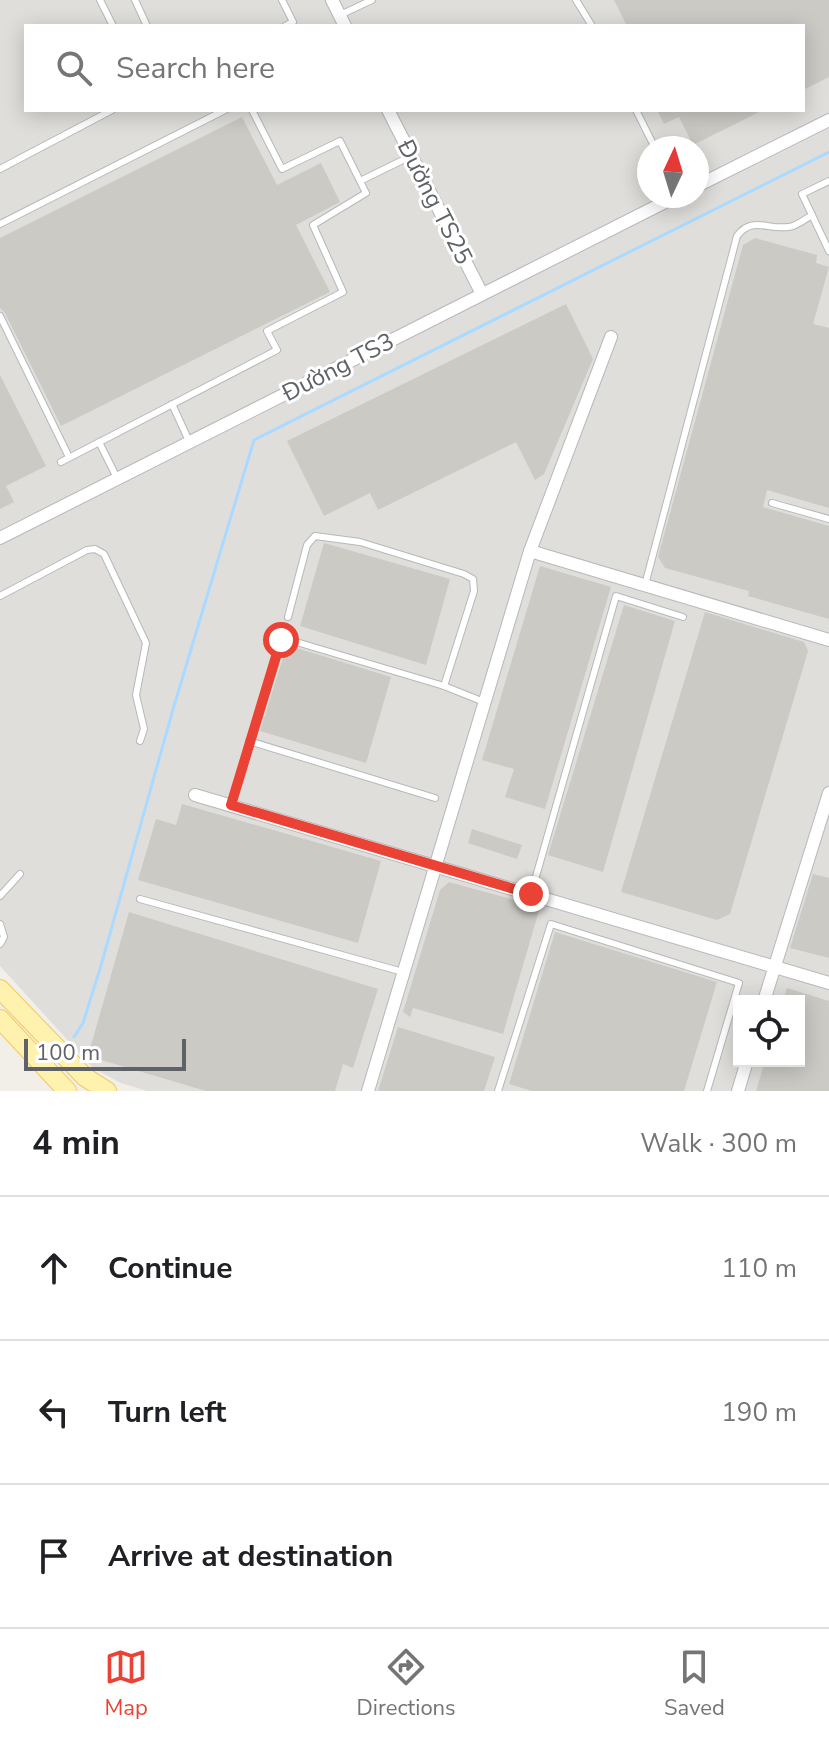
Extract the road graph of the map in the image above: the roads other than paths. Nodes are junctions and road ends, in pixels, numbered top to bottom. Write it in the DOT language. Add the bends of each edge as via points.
graph roads {
  1 [pos="100,0"];
  2 [pos="135,0"];
  3 [pos="282,0"];
  4 [pos="332,0"];
  5 [pos="372,0"];
  6 [pos="580,1"];
  7 [pos="342,21"];
  8 [pos="112,24"];
  9 [pos="146,24"];
  10 [pos="289,24"];
  11 [pos="591,24"];
  12 [pos="108,112"];
  13 [pos="221,112"];
  14 [pos="253,112"];
  15 [pos="389,112"];
  16 [pos="637,112"];
  17 [pos="829,120"];
  18 [pos="649,136"];
  19 [pos="411,156"];
  20 [pos="0,169"];
  21 [pos="709,180"];
  22 [pos="360,181"];
  23 [pos="829,181"];
  24 [pos="653,208"];
  25 [pos="812,215"];
  26 [pos="0,224"];
  27 [pos="829,251"];
  28 [pos="482,294"];
  29 [pos="0,316"];
  30 [pos="611,337"];
  31 [pos="172,404"];
  32 [pos="99,442"];
  33 [pos="189,442"];
  34 [pos="69,457"];
  35 [pos="61,462"];
  36 [pos="117,479"];
  37 [pos="772,503"];
  38 [pos="829,519"];
  39 [pos="0,538"];
  40 [pos="530,551"];
  41 [pos="645,585"];
  42 [pos="0,596"];
  43 [pos="288,617"];
  44 [pos="683,617"];
  45 [pos="829,640"];
  46 [pos="444,686"];
  47 [pos="484,702"];
  48 [pos="140,741"];
  49 [pos="249,741"];
  50 [pos="829,793"];
  51 [pos="195,795"];
  52 [pos="435,798"];
  53 [pos="231,805"];
  54 [pos="435,866"];
  55 [pos="20,874"];
  56 [pos="531,894"];
  57 [pos="0,896"];
  58 [pos="140,899"];
  59 [pos="0,924"];
  60 [pos="0,944"];
  61 [pos="775,965"];
  62 [pos="403,972"];
  63 [pos="829,983"];
  64 [pos="0,989"];
  65 [pos="766,995"];
  66 [pos="0,1019"];
  67 [pos="745,1067"];
  68 [pos="501,1090"];
  69 [pos="67,1091"];
  70 [pos="107,1091"];
  71 [pos="368,1091"];
  72 [pos="707,1091"];
  73 [pos="738,1091"];
  1 -- 8 [label="lane"];
  2 -- 9 [label="lane"];
  3 -- 10 [label="lane" via="293,22"];
  4 -- 7 [label="street"];
  5 -- 7 [label="lane"];
  6 -- 11 [label="lane"];
  12 -- 20 [label="lane"];
  13 -- 26 [label="lane"];
  14 -- 22 [label="lane" via="282,169 340,141"];
  15 -- 19 [label="street, Đường TS25"];
  16 -- 18 [label="lane"];
  17 -- 21 [label="street"];
  19 -- 22 [label="lane"];
  19 -- 28 [label="street, Đường TS25"];
  22 -- 31 [label="lane" via="366,193 313,225 343,292 267,331 277,350"];
  23 -- 25 [label="lane" via="802,194"];
  24 -- 28 [label="street, Đường TS3"];
  25 -- 27 [label="lane"];
  25 -- 41 [label="lane" via="790,228 753,223 737,236"];
  28 -- 33 [label="street, Đường TS3"];
  29 -- 34 [label="lane"];
  30 -- 40 [label="street"];
  31 -- 32 [label="lane"];
  31 -- 33 [label="lane"];
  32 -- 34 [label="lane"];
  32 -- 36 [label="lane"];
  33 -- 36 [label="street, Đường TS3"];
  34 -- 35 [label="lane"];
  36 -- 39 [label="street, Đường TS3"];
  37 -- 38 [label="lane"];
  40 -- 41 [label="street"];
  40 -- 47 [label="street"];
  41 -- 45 [label="street"];
  42 -- 48 [label="lane" via="87,550 104,554 146,643 136,695 144,729"];
  43 -- 46 [label="lane" via="307,545 315,536 360,542 464,574 473,579 474,591"];
  44 -- 56 [label="lane" via="616,596"];
  46 -- 47 [label="lane"];
  46 -- 49 [label="lane" via="283,638"];
  47 -- 54 [label="street"];
  49 -- 52 [label="lane"];
  49 -- 53 [label="lane"];
  50 -- 61 [label="street"];
  51 -- 53 [label="street"];
  53 -- 54 [label="street"];
  54 -- 56 [label="street"];
  54 -- 62 [label="street"];
  55 -- 57 [label="lane"];
  56 -- 61 [label="street"];
  58 -- 62 [label="lane"];
  59 -- 60 [label="lane"];
  61 -- 63 [label="street"];
  61 -- 65 [label="street"];
  62 -- 71 [label="street"];
  64 -- 70 [label="main road" via="85,1077"];
  66 -- 69 [label="main road"];
  67 -- 73 [label="street"];
  68 -- 72 [label="lane" via="551,924 739,983"];
}
